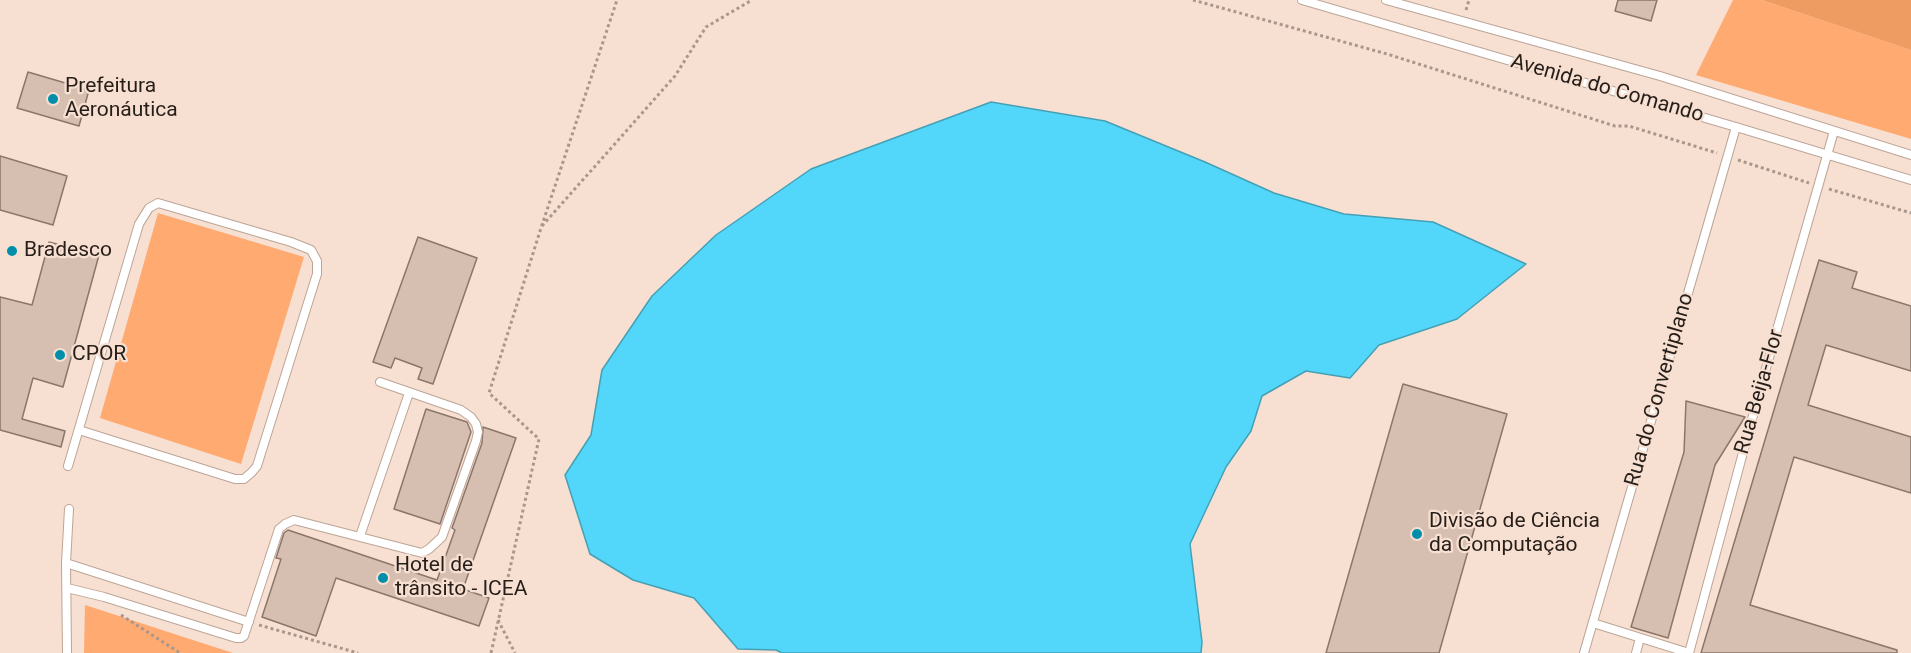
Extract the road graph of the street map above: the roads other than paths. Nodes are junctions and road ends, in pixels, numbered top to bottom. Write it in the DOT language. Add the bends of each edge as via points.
graph roads {
  1 [pos="1302,0"];
  2 [pos="1386,0"];
  3 [pos="1736,127"];
  4 [pos="1834,131"];
  5 [pos="1911,155"];
  6 [pos="1826,156"];
  7 [pos="1911,180"];
  8 [pos="380,382"];
  9 [pos="408,393"];
  10 [pos="79,430"];
  11 [pos="68,466"];
  12 [pos="69,509"];
  13 [pos="360,536"];
  14 [pos="66,563"];
  15 [pos="67,588"];
  16 [pos="249,622"];
  17 [pos="1593,623"];
  18 [pos="1640,638"];
  19 [pos="67,653"];
  20 [pos="1584,653"];
  21 [pos="1636,653"];
  22 [pos="1689,653"];
  1 -- 3 [label="lane, Avenida do Comando"];
  2 -- 4 [label="lane, Avenida do Comando" via="1660,76"];
  3 -- 6 [label="lane, Avenida do Comando"];
  3 -- 17 [label="lane, Rua do Convertiplano"];
  4 -- 5 [label="lane, Avenida do Comando"];
  4 -- 6 [label="lane, Rua Beija-Flor"];
  6 -- 7 [label="lane, Avenida do Comando"];
  6 -- 22 [label="lane, Rua Beija-Flor"];
  8 -- 9 [label="lane"];
  9 -- 13 [label="lane"];
  9 -- 13 [label="lane" via="471,417 477,424 476,441 441,537 429,549 422,553"];
  10 -- 10 [label="lane" via="139,224 149,208 158,203 311,250 318,261 317,274 257,466 244,479"];
  10 -- 11 [label="lane"];
  12 -- 14 [label="lane"];
  13 -- 16 [label="lane" via="294,520 285,524 279,530"];
  14 -- 15 [label="lane"];
  14 -- 16 [label="lane"];
  15 -- 16 [label="lane" via="236,638 244,636"];
  15 -- 19 [label="lane"];
  17 -- 18 [label="lane"];
  17 -- 20 [label="lane, Rua do Convertiplano"];
  18 -- 21 [label="lane"];
  18 -- 22 [label="lane"];
}
